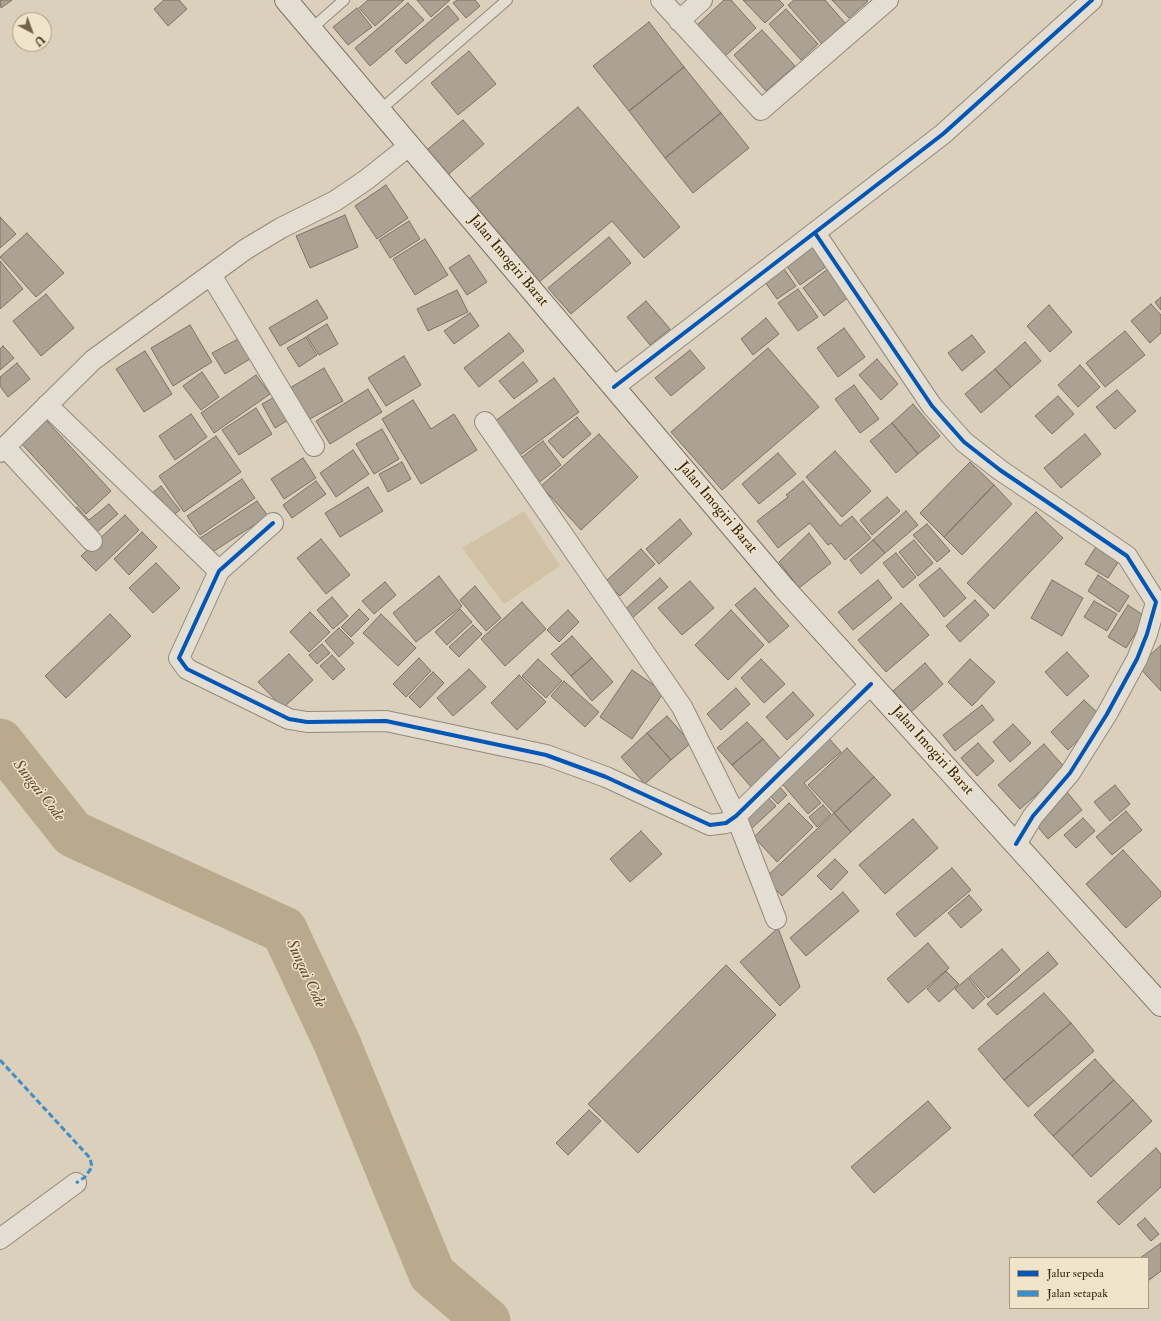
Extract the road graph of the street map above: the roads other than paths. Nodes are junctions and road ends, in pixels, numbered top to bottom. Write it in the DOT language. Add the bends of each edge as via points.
graph roads {
  1 [pos="286,0"];
  2 [pos="344,0"];
  3 [pos="507,0"];
  4 [pos="661,0"];
  5 [pos="702,0"];
  6 [pos="888,0"];
  7 [pos="1092,0"];
  8 [pos="679,21"];
  9 [pos="311,29"];
  10 [pos="380,110"];
  11 [pos="410,146"];
  12 [pos="816,233"];
  13 [pos="211,275"];
  14 [pos="614,387"];
  15 [pos="47,404"];
  16 [pos="485,422"];
  17 [pos="314,446"];
  18 [pos="3,449"];
  19 [pos="273,523"];
  20 [pos="92,541"];
  21 [pos="219,571"];
  22 [pos="871,684"];
  23 [pos="736,816"];
  24 [pos="1016,844"];
  25 [pos="776,919"];
  26 [pos="1161,1005"];
  27 [pos="76,1183"];
  28 [pos="0,1239"];
  1 -- 9 [label="main road, Jalan Imogiri Barat"];
  2 -- 9 [label="lane"];
  3 -- 10 [label="lane"];
  4 -- 8 [label="street"];
  5 -- 8 [label="street"];
  6 -- 8 [label="street" via="761,110"];
  7 -- 12 [label="street" via="943,134"];
  9 -- 10 [label="main road, Jalan Imogiri Barat"];
  10 -- 11 [label="main road, Jalan Imogiri Barat"];
  11 -- 13 [label="street" via="335,201 281,228"];
  11 -- 14 [label="main road, Jalan Imogiri Barat"];
  12 -- 14 [label="street"];
  12 -- 24 [label="street" via="932,406 964,442 1000,470 1127,556 1156,602 1137,659 1111,707 1070,773 1033,816"];
  13 -- 15 [label="street" via="93,360"];
  13 -- 17 [label="street"];
  14 -- 22 [label="main road, Jalan Imogiri Barat" via="784,588"];
  15 -- 18 [label="street"];
  15 -- 21 [label="street"];
  16 -- 23 [label="street" via="682,707"];
  18 -- 20 [label="street"];
  19 -- 21 [label="street"];
  21 -- 23 [label="street" via="179,658 181,664 186,669 290,719 307,722 386,721 546,755 606,777 710,825 726,823"];
  22 -- 23 [label="street"];
  22 -- 24 [label="main road, Jalan Imogiri Barat"];
  23 -- 25 [label="street"];
  24 -- 26 [label="main road, Jalan Imogiri Barat"];
  27 -- 28 [label="street"];
}
